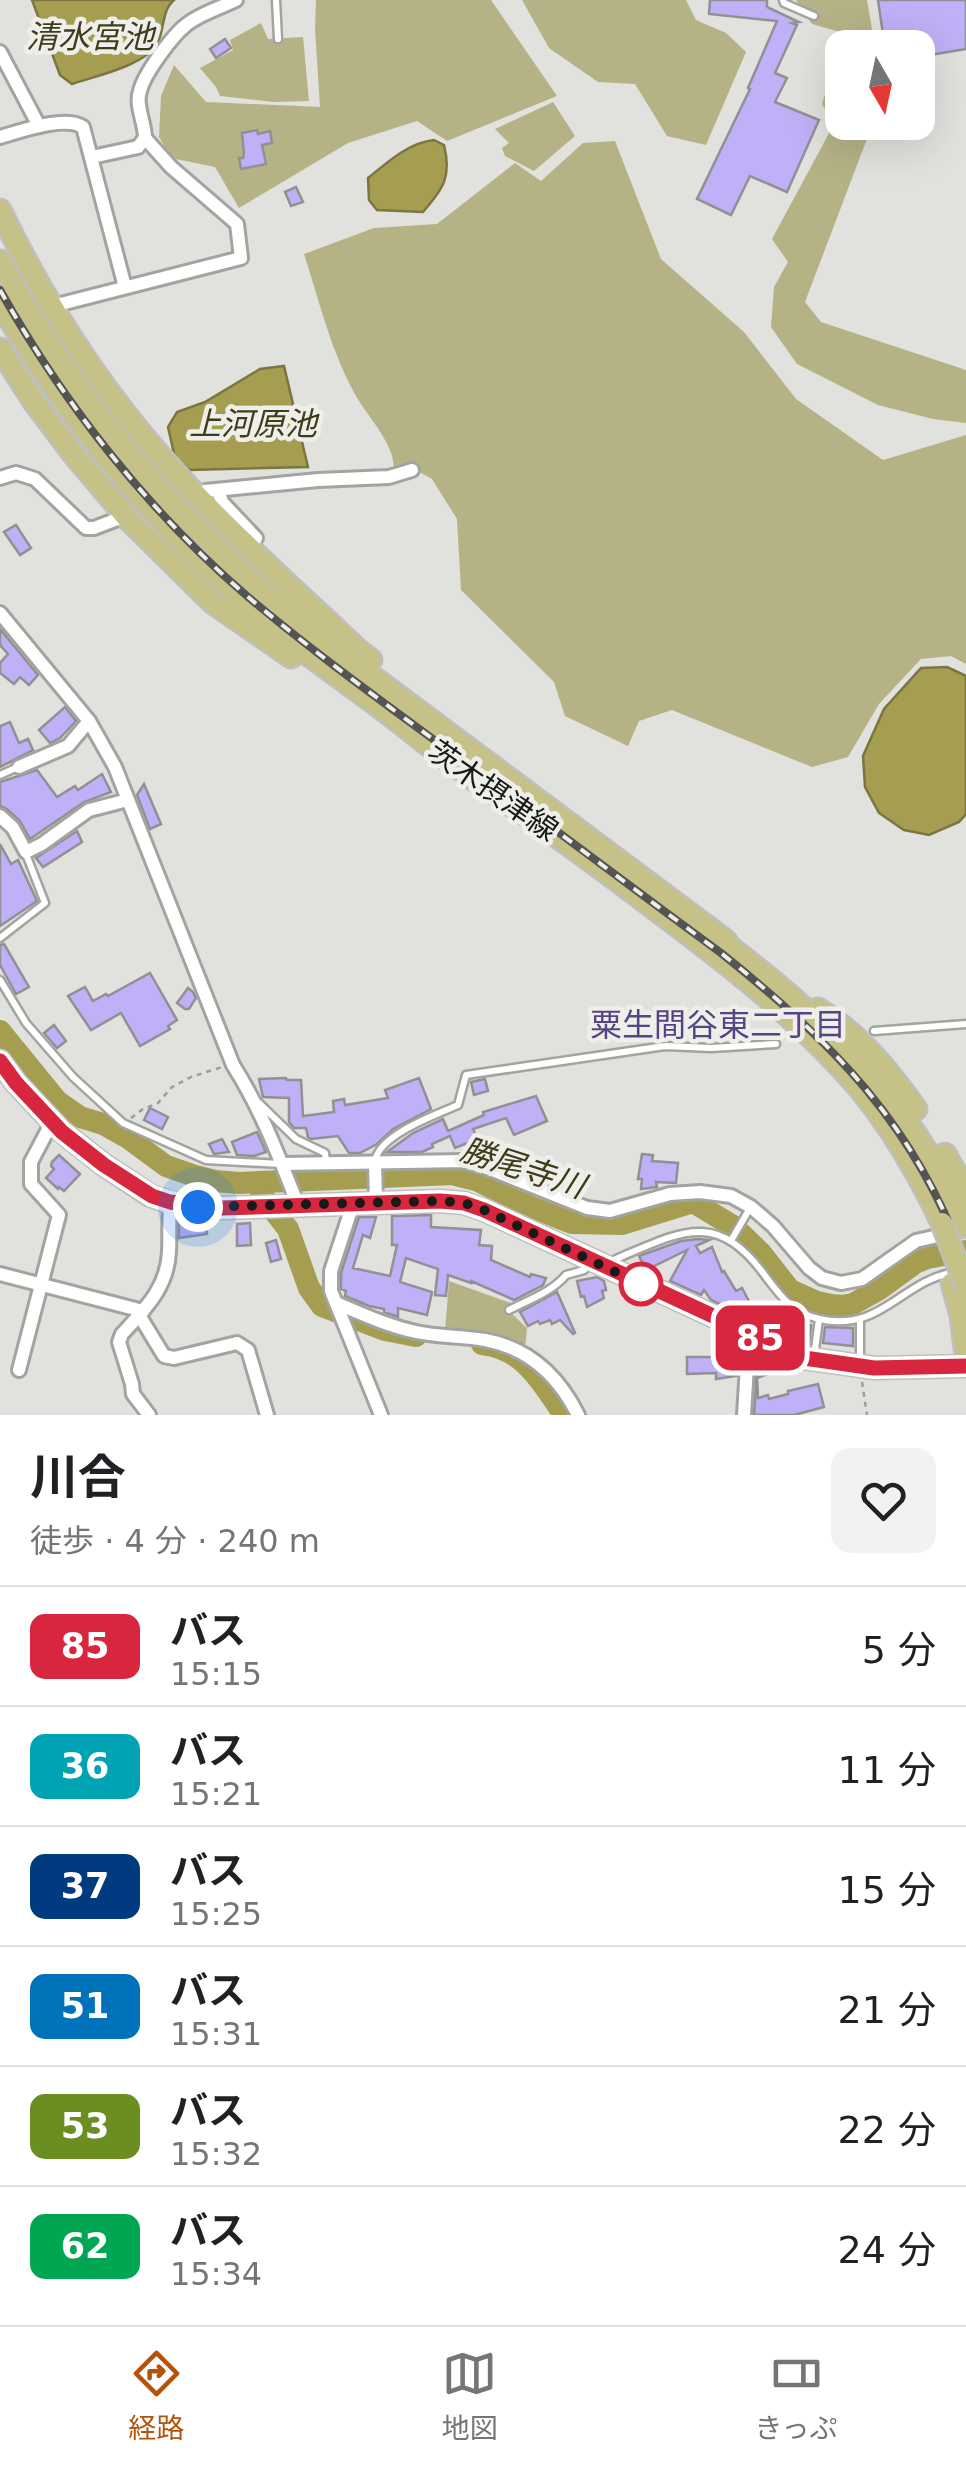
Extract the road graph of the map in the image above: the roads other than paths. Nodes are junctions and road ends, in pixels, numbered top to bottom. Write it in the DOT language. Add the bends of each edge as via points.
graph roads {
  1 [pos="236,0"];
  2 [pos="276,0"];
  3 [pos="783,0"];
  4 [pos="814,16"];
  5 [pos="278,38"];
  6 [pos="0,52"];
  7 [pos="38,126"];
  8 [pos="0,138"];
  9 [pos="146,138"];
  10 [pos="92,157"];
  11 [pos="0,210"];
  12 [pos="0,261"];
  13 [pos="125,287"];
  14 [pos="0,303"];
  15 [pos="49,307"];
  16 [pos="6,318"];
  17 [pos="0,349"];
  18 [pos="28,350"];
  19 [pos="78,388"];
  20 [pos="412,470"];
  21 [pos="0,478"];
  22 [pos="128,515"];
  23 [pos="256,554"];
  24 [pos="0,613"];
  25 [pos="244,621"];
  26 [pos="89,721"];
  27 [pos="19,767"];
  28 [pos="0,775"];
  29 [pos="128,800"];
  30 [pos="518,811"];
  31 [pos="0,816"];
  32 [pos="26,852"];
  33 [pos="604,886"];
  34 [pos="0,938"];
  35 [pos="724,940"];
  36 [pos="0,980"];
  37 [pos="830,1016"];
  38 [pos="966,1024"];
  39 [pos="874,1031"];
  40 [pos="776,1044"];
  41 [pos="0,1061"];
  42 [pos="253,1097"];
  43 [pos="52,1122"];
  44 [pos="327,1162"];
  45 [pos="376,1162"];
  46 [pos="284,1166"];
  47 [pos="966,1191"];
  48 [pos="170,1202"];
  49 [pos="292,1203"];
  50 [pos="376,1203"];
  51 [pos="353,1204"];
  52 [pos="751,1206"];
  53 [pos="953,1225"];
  54 [pos="732,1239"];
  55 [pos="590,1260"];
  56 [pos="612,1271"];
  57 [pos="0,1274"];
  58 [pos="961,1280"];
  59 [pos="41,1285"];
  60 [pos="337,1305"];
  61 [pos="509,1310"];
  62 [pos="141,1313"];
  63 [pos="819,1319"];
  64 [pos="860,1320"];
  65 [pos="749,1333"];
  66 [pos="966,1356"];
  67 [pos="813,1360"];
  68 [pos="860,1366"];
  69 [pos="966,1366"];
  70 [pos="18,1370"];
  71 [pos="149,1415"];
  72 [pos="266,1415"];
  73 [pos="381,1415"];
  74 [pos="578,1415"];
  75 [pos="744,1415"];
  1 -- 9 [label="street" via="186,25 156,59 139,96"];
  2 -- 5 [label="lane"];
  3 -- 4 [label="lane"];
  6 -- 7 [label="street"];
  7 -- 8 [label="street"];
  7 -- 10 [label="street" via="81,124"];
  9 -- 10 [label="street" via="138,147"];
  9 -- 13 [label="street" via="237,224 241,258"];
  10 -- 13 [label="street"];
  11 -- 15 [label="main road"];
  12 -- 19 [label="main road, 茨木摂津線"];
  13 -- 15 [label="street"];
  14 -- 16 [label="main road, 茨木摂津線"];
  15 -- 23 [label="main road" via="138,430"];
  16 -- 18 [label="main road, 茨木摂津線"];
  17 -- 22 [label="main road" via="74,456"];
  18 -- 25 [label="main road" via="49,398 114,487"];
  18 -- 30 [label="main road, 茨木摂津線" via="130,486 252,610"];
  19 -- 23 [label="main road" via="251,565"];
  19 -- 35 [label="main road, 茨木摂津線" via="170,501 269,597"];
  20 -- 23 [label="street" via="211,490 256,538"];
  21 -- 22 [label="street" via="16,473 35,479 86,528"];
  22 -- 25 [label="main road" via="200,592"];
  23 -- 37 [label="main road" via="281,587 358,650 739,938"];
  24 -- 26 [label="street"];
  25 -- 33 [label="main road"];
  26 -- 27 [label="street" via="68,746"];
  26 -- 29 [label="street"];
  27 -- 28 [label="lane"];
  29 -- 32 [label="street" via="89,810"];
  29 -- 42 [label="street" via="233,1065"];
  30 -- 33 [label="main road"];
  30 -- 53 [label="main road, 茨木摂津線" via="782,1009 858,1087"];
  31 -- 32 [label="street"];
  32 -- 34 [label="lane" via="45,903"];
  33 -- 53 [label="main road" via="795,1037"];
  35 -- 37 [label="main road"];
  35 -- 53 [label="main road, 茨木摂津線" via="814,1018 892,1099 926,1148"];
  36 -- 46 [label="lane" via="26,1024 123,1123 206,1160"];
  37 -- 47 [label="main road" via="903,1091"];
  38 -- 39 [label="lane"];
  40 -- 45 [label="lane" via="665,1046 466,1075 458,1105 406,1129 378,1150"];
  41 -- 43 [label="main road"];
  42 -- 44 [label="lane" via="296,1139 325,1153"];
  42 -- 46 [label="street"];
  43 -- 48 [label="main road" via="104,1165"];
  43 -- 59 [label="street" via="30,1162 32,1184 59,1215"];
  44 -- 45 [label="street"];
  44 -- 46 [label="street"];
  45 -- 50 [label="street"];
  45 -- 52 [label="street" via="464,1161 610,1211 700,1192"];
  46 -- 49 [label="street"];
  48 -- 49 [label="main road"];
  48 -- 62 [label="street" via="166,1273"];
  49 -- 51 [label="main road"];
  50 -- 51 [label="main road"];
  50 -- 55 [label="main road" via="464,1203"];
  51 -- 60 [label="street" via="331,1271"];
  52 -- 53 [label="street" via="810,1268 836,1282 862,1279 920,1238"];
  52 -- 54 [label="lane"];
  53 -- 58 [label="main road, 茨木摂津線, bridge"];
  54 -- 56 [label="lane" via="679,1233 616,1258"];
  54 -- 63 [label="lane" via="790,1306"];
  55 -- 56 [label="main road"];
  55 -- 61 [label="lane" via="584,1270"];
  56 -- 65 [label="main road"];
  57 -- 59 [label="street"];
  58 -- 64 [label="lane" via="935,1276"];
  58 -- 66 [label="main road, 茨木摂津線"];
  59 -- 62 [label="street"];
  59 -- 70 [label="street"];
  60 -- 73 [label="street"];
  60 -- 74 [label="street" via="417,1333 514,1349 558,1381"];
  62 -- 71 [label="street" via="119,1342 133,1394"];
  62 -- 72 [label="street" via="164,1356 237,1343 248,1350"];
  63 -- 64 [label="lane"];
  63 -- 67 [label="lane"];
  64 -- 68 [label="lane"];
  65 -- 67 [label="main road"];
  65 -- 75 [label="street"];
  67 -- 68 [label="main road"];
  68 -- 69 [label="main road"];
}
